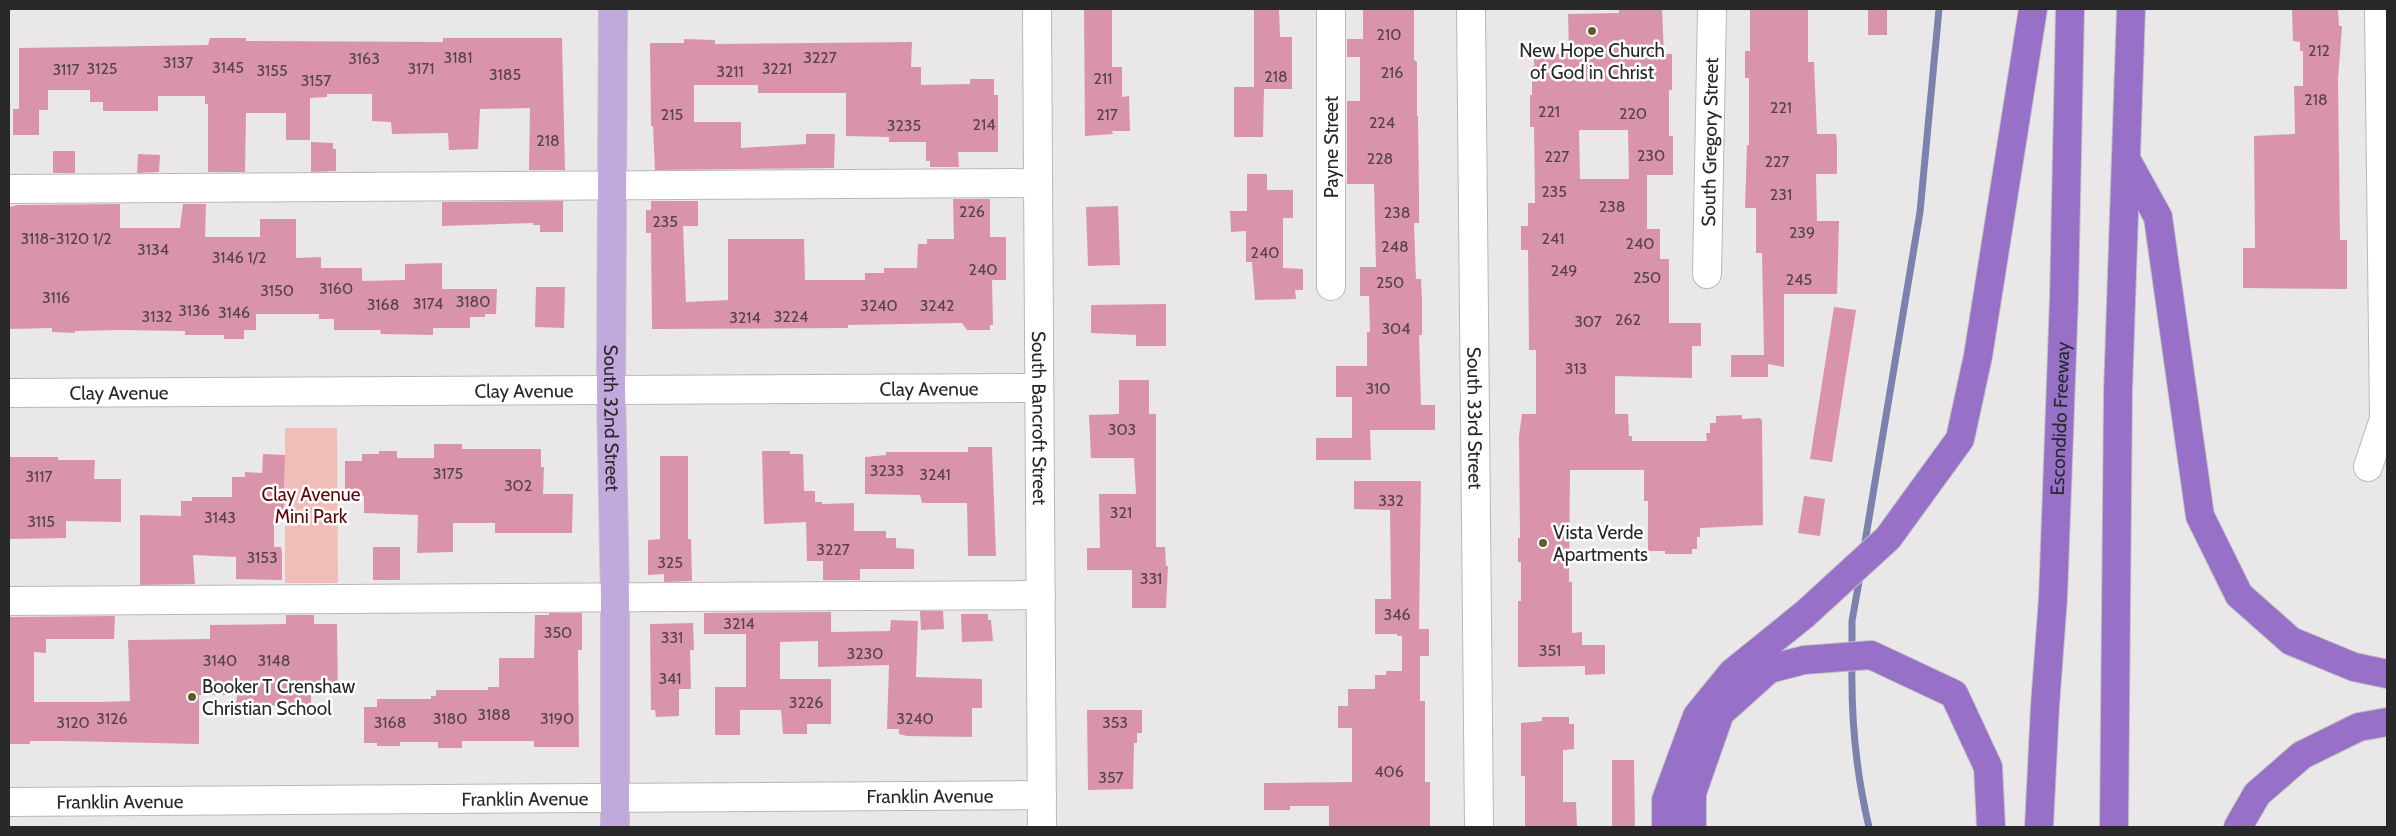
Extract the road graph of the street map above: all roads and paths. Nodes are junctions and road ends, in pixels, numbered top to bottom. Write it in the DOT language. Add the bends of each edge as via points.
graph roads {
  1 [pos="613,9"];
  2 [pos="1037,9"];
  3 [pos="1331,9"];
  4 [pos="1471,9"];
  5 [pos="1712,9"];
  6 [pos="2033,9"];
  7 [pos="2070,9"];
  8 [pos="2131,9"];
  9 [pos="2379,9"];
  10 [pos="2126,160"];
  11 [pos="1038,183"];
  12 [pos="612,186"];
  13 [pos="9,189"];
  14 [pos="1707,274"];
  15 [pos="1331,286"];
  16 [pos="1039,388"];
  17 [pos="611,390"];
  18 [pos="9,393"];
  19 [pos="2368,467"];
  20 [pos="1041,594"];
  21 [pos="615,597"];
  22 [pos="9,600"];
  23 [pos="2387,674"];
  24 [pos="2387,722"];
  25 [pos="1042,795"];
  26 [pos="615,798"];
  27 [pos="9,802"];
  28 [pos="615,827"];
  29 [pos="1042,827"];
  30 [pos="1479,827"];
  31 [pos="1666,827"];
  32 [pos="1692,827"];
  33 [pos="1991,827"];
  34 [pos="2039,827"];
  35 [pos="2114,827"];
  36 [pos="2238,827"];
  1 -- 12 [label="main road, South 32nd Street"];
  2 -- 11 [label="street, South Bancroft Street"];
  3 -- 15 [label="street, Payne Street"];
  4 -- 30 [label="street, South 33rd Street"];
  5 -- 14 [label="street, South Gregory Street"];
  6 -- 31 [label="highway" via="1978,356 1960,439 1888,538 1805,614 1732,673 1697,716 1666,800"];
  7 -- 34 [label="highway, Escondido Freeway" via="2054,579"];
  8 -- 10 [label="highway"];
  9 -- 19 [label="street" via="2384,419"];
  10 -- 23 [label="highway" via="2158,217 2200,516 2239,595 2291,641 2354,667"];
  10 -- 35 [label="highway" via="2118,391"];
  11 -- 12 [label="street"];
  11 -- 16 [label="street, South Bancroft Street"];
  12 -- 13 [label="street"];
  12 -- 17 [label="main road, South 32nd Street"];
  16 -- 17 [label="street, Clay Avenue"];
  16 -- 20 [label="street, South Bancroft Street"];
  17 -- 18 [label="street, Clay Avenue"];
  17 -- 21 [label="main road, South 32nd Street"];
  20 -- 21 [label="street"];
  20 -- 25 [label="street, South Bancroft Street"];
  21 -- 22 [label="street"];
  21 -- 26 [label="main road, South 32nd Street"];
  24 -- 36 [label="highway" via="2359,727 2302,755 2257,794"];
  25 -- 26 [label="street, Franklin Avenue"];
  25 -- 29 [label="street, South Bancroft Street"];
  26 -- 27 [label="street, Franklin Avenue"];
  26 -- 28 [label="main road, South 32nd Street"];
  32 -- 33 [label="highway" via="1692,793 1720,713 1769,669 1804,660 1871,655 1954,694 1988,767"];
}
